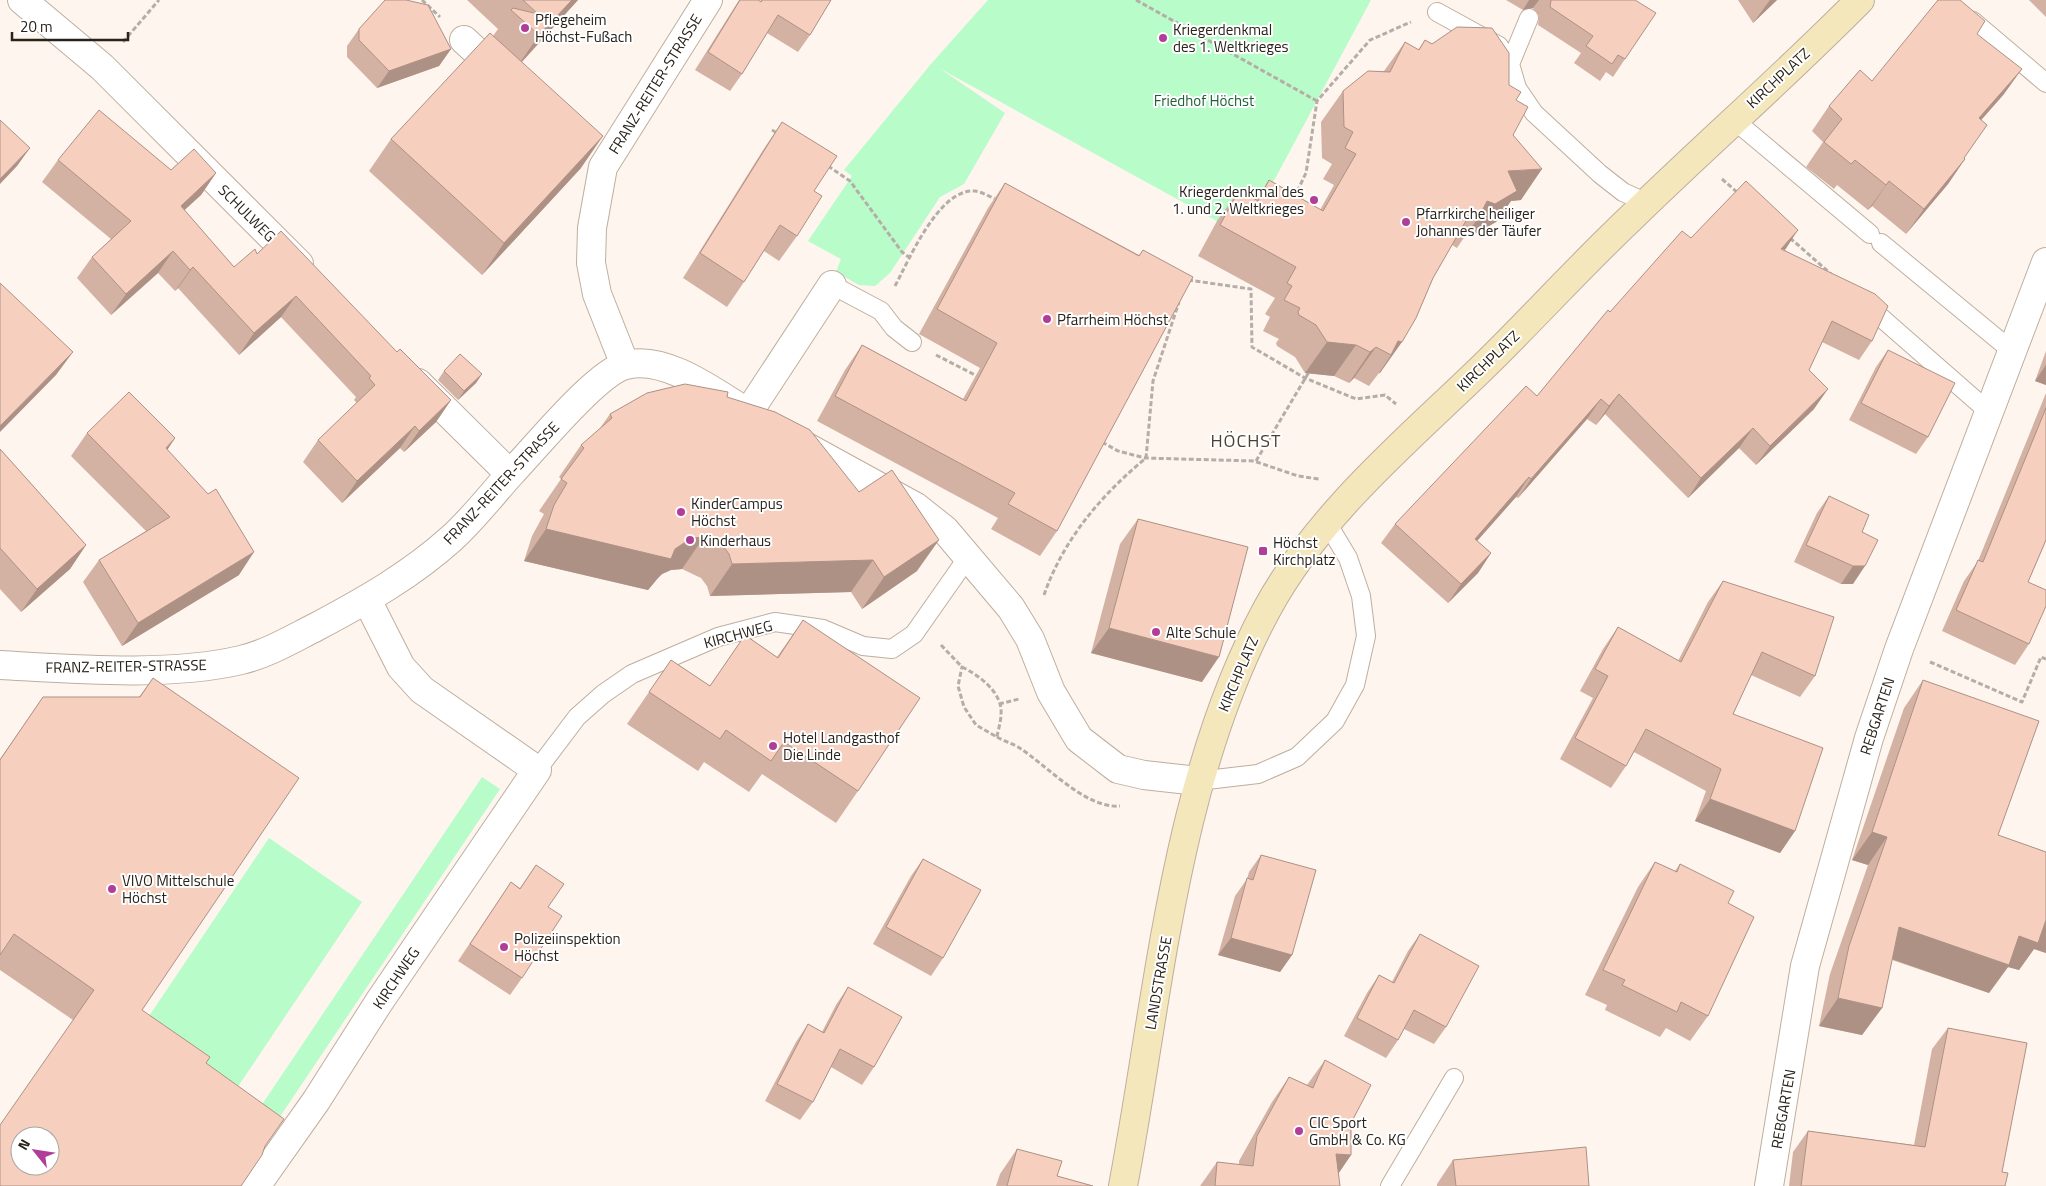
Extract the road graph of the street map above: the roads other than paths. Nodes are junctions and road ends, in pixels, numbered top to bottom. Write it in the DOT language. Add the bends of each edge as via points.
graph roads {
  1 [pos="22,0"];
  2 [pos="708,0"];
  3 [pos="1860,0"];
  4 [pos="1437,12"];
  5 [pos="1529,18"];
  6 [pos="1974,21"];
  7 [pos="464,40"];
  8 [pos="1510,64"];
  9 [pos="2046,83"];
  10 [pos="522,94"];
  11 [pos="1734,120"];
  12 [pos="581,147"];
  13 [pos="603,167"];
  14 [pos="1647,203"];
  15 [pos="2046,262"];
  16 [pos="315,280"];
  17 [pos="832,285"];
  18 [pos="1868,307"];
  19 [pos="912,342"];
  20 [pos="2012,351"];
  21 [pos="399,364"];
  22 [pos="625,365"];
  23 [pos="1989,412"];
  24 [pos="766,423"];
  25 [pos="510,474"];
  26 [pos="1327,523"];
  27 [pos="968,557"];
  28 [pos="367,600"];
  29 [pos="0,665"];
  30 [pos="537,770"];
  31 [pos="1198,781"];
  32 [pos="1454,1078"];
  33 [pos="256,1186"];
  34 [pos="1123,1186"];
  35 [pos="1390,1186"];
  36 [pos="1769,1186"];
  1 -- 16 [label="street, SCHULWEG" via="102,67"];
  2 -- 13 [label="street, FRANZ-REITER-STRASSE"];
  3 -- 11 [label="main road, KIRCHPLATZ"];
  4 -- 8 [label="lane" via="1499,46"];
  5 -- 8 [label="lane"];
  6 -- 9 [label="lane"];
  7 -- 10 [label="street"];
  8 -- 14 [label="lane" via="1517,88 1534,113 1600,174 1623,192"];
  11 -- 14 [label="main road, KIRCHPLATZ"];
  11 -- 20 [label="lane"];
  12 -- 13 [label="street, FRANZ-REITER-STRASSE"];
  13 -- 22 [label="street, FRANZ-REITER-STRASSE" via="592,228 591,263 598,294"];
  14 -- 26 [label="main road, KIRCHPLATZ" via="1355,491"];
  15 -- 20 [label="street, REBGARTEN"];
  17 -- 19 [label="lane" via="881,311 894,328"];
  17 -- 24 [label="street"];
  18 -- 23 [label="lane"];
  20 -- 23 [label="street, REBGARTEN"];
  21 -- 25 [label="street"];
  22 -- 24 [label="street" via="646,364 675,371"];
  22 -- 25 [label="street, FRANZ-REITER-STRASSE" via="600,380"];
  23 -- 36 [label="street, REBGARTEN" via="1899,648 1869,738 1805,966"];
  24 -- 27 [label="street" via="916,506 945,530"];
  25 -- 28 [label="street, FRANZ-REITER-STRASSE" via="454,536 409,573"];
  26 -- 31 [label="main road, KIRCHPLATZ" via="1285,578 1266,610 1231,685"];
  26 -- 31 [label="lane" via="1348,558 1362,596 1366,636 1355,685 1335,721 1297,757 1258,774"];
  27 -- 30 [label="lane, KIRCHWEG" via="914,634 892,649 863,646 823,629 775,622 718,637 632,674 603,694 577,718"];
  27 -- 31 [label="street" via="1011,608 1030,639 1051,692 1079,739 1118,769"];
  28 -- 29 [label="street, FRANZ-REITER-STRASSE" via="272,649 214,666 119,670"];
  28 -- 30 [label="street" via="401,667 422,690"];
  30 -- 33 [label="street, KIRCHWEG"];
  31 -- 34 [label="main road, LANDSTRASSE" via="1167,929"];
  32 -- 35 [label="lane"];
}
